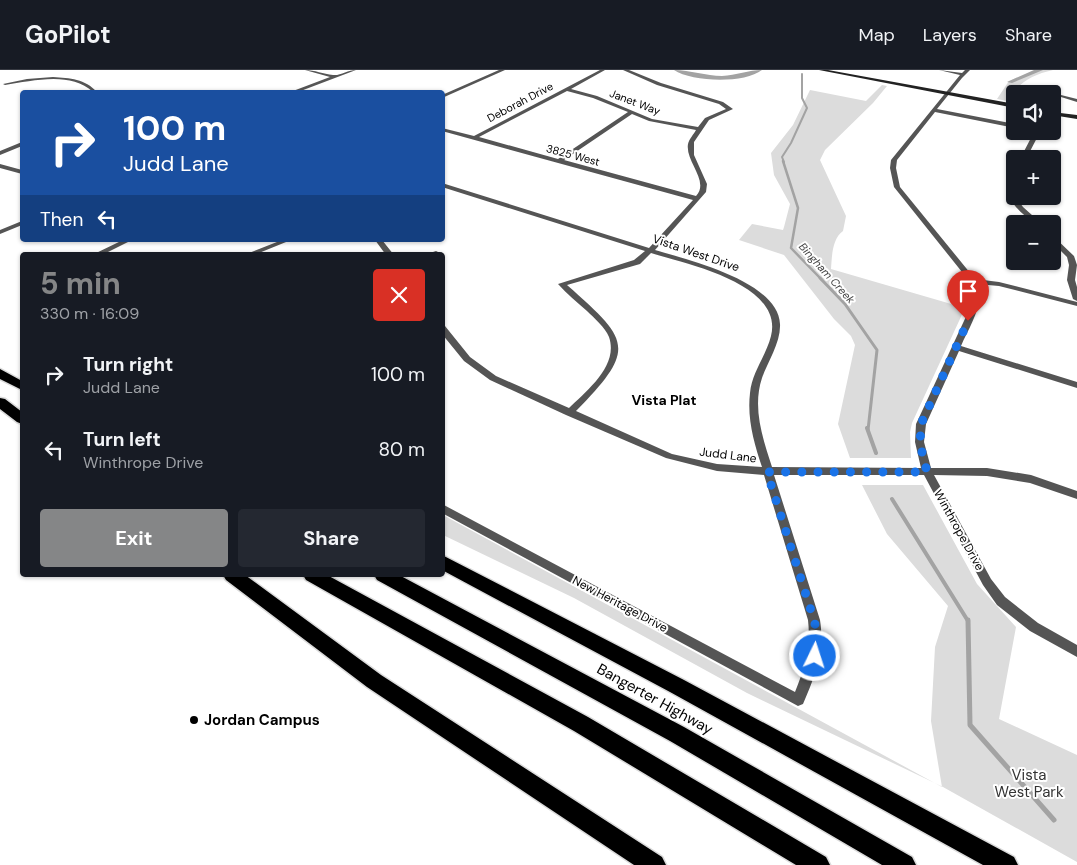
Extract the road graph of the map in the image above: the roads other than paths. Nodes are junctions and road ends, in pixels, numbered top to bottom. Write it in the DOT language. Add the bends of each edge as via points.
graph roads {
  1 [pos="307,70"];
  2 [pos="354,70"];
  3 [pos="502,70"];
  4 [pos="603,70"];
  5 [pos="625,70"];
  6 [pos="821,70"];
  7 [pos="941,70"];
  8 [pos="968,70"];
  9 [pos="963,74"];
  10 [pos="335,77"];
  11 [pos="5,84"];
  12 [pos="566,89"];
  13 [pos="93,90"];
  14 [pos="301,90"];
  15 [pos="947,94"];
  16 [pos="445,96"];
  17 [pos="1063,96"];
  18 [pos="1077,101"];
  19 [pos="1006,104"];
  20 [pos="934,110"];
  21 [pos="630,113"];
  22 [pos="1061,115"];
  23 [pos="1077,118"];
  24 [pos="1006,124"];
  25 [pos="698,129"];
  26 [pos="445,130"];
  27 [pos="474,138"];
  28 [pos="20,145"];
  29 [pos="0,153"];
  30 [pos="558,161"];
  31 [pos="0,166"];
  32 [pos="20,171"];
  33 [pos="445,185"];
  34 [pos="698,200"];
  35 [pos="1020,205"];
  36 [pos="1030,215"];
  37 [pos="20,223"];
  38 [pos="0,232"];
  39 [pos="125,242"];
  40 [pos="283,242"];
  41 [pos="380,242"];
  42 [pos="1061,246"];
  43 [pos="650,250"];
  44 [pos="103,252"];
  45 [pos="256,252"];
  46 [pos="388,252"];
  47 [pos="973,281"];
  48 [pos="1077,299"];
  49 [pos="1077,304"];
  50 [pos="445,332"];
  51 [pos="956,347"];
  52 [pos="0,373"];
  53 [pos="20,381"];
  54 [pos="20,385"];
  55 [pos="1077,385"];
  56 [pos="0,401"];
  57 [pos="20,412"];
  58 [pos="569,413"];
  59 [pos="20,417"];
  60 [pos="767,472"];
  61 [pos="927,472"];
  62 [pos="1077,495"];
  63 [pos="445,510"];
  64 [pos="445,564"];
  65 [pos="235,577"];
  66 [pos="316,577"];
  67 [pos="387,577"];
  68 [pos="1077,651"];
  69 [pos="798,700"];
  70 [pos="654,865"];
  71 [pos="818,865"];
  72 [pos="904,865"];
  73 [pos="1006,865"];
  1 -- 10 [label="street"];
  2 -- 10 [label="street"];
  3 -- 16 [label="street"];
  4 -- 12 [label="street, Deborah Drive"];
  5 -- 25 [label="street" via="730,109 707,119"];
  6 -- 15 [label="main road"];
  7 -- 9 [label="street"];
  8 -- 9 [label="street"];
  9 -- 15 [label="street"];
  10 -- 14 [label="street"];
  11 -- 13 [label="street" via="36,79 70,79 89,85"];
  12 -- 21 [label="street, Janet Way"];
  12 -- 27 [label="street, Deborah Drive"];
  15 -- 19 [label="main road"];
  15 -- 20 [label="street"];
  17 -- 18 [label="street"];
  20 -- 24 [label="street"];
  20 -- 47 [label="street" via="894,160 894,178"];
  21 -- 25 [label="street, Janet Way"];
  21 -- 30 [label="street"];
  22 -- 23 [label="main road"];
  25 -- 34 [label="street" via="690,148 704,184"];
  26 -- 27 [label="street, 3825 West"];
  27 -- 30 [label="street, 3825 West"];
  28 -- 29 [label="street"];
  30 -- 34 [label="street, 3825 West"];
  31 -- 32 [label="street"];
  33 -- 43 [label="street, Vista West Drive"];
  34 -- 43 [label="street"];
  35 -- 36 [label="street"];
  37 -- 38 [label="street"];
  39 -- 44 [label="street"];
  40 -- 45 [label="street"];
  41 -- 46 [label="street"];
  42 -- 48 [label="street" via="1073,265 1071,280"];
  43 -- 58 [label="street" via="627,266 562,284 613,336 615,352 606,374"];
  43 -- 60 [label="street, Vista West Drive" via="735,278 762,297 770,307 776,335 756,383 753,403 756,432"];
  47 -- 49 [label="street" via="999,284"];
  47 -- 51 [label="street, Winthrope Drive" via="977,298"];
  50 -- 58 [label="street, Judd Lane" via="480,370"];
  51 -- 55 [label="street"];
  51 -- 61 [label="street, Winthrope Drive" via="921,424 921,456"];
  52 -- 53 [label="highway"];
  52 -- 54 [label="highway"];
  56 -- 57 [label="highway"];
  56 -- 59 [label="highway"];
  58 -- 60 [label="street, Judd Lane" via="669,456 719,469"];
  60 -- 61 [label="street, Judd Lane"];
  60 -- 69 [label="street, Vista West Drive" via="818,637 815,656"];
  61 -- 62 [label="street, Judd Lane" via="1001,474 1045,483"];
  61 -- 68 [label="street, Winthrope Drive" via="987,582 1001,601 1034,627"];
  63 -- 69 [label="street, New Heritage Drive"];
  64 -- 73 [label="highway"];
  65 -- 70 [label="highway" via="374,681"];
  66 -- 71 [label="highway" via="572,719"];
  67 -- 72 [label="highway, Bangerter Highway" via="677,734"];
}
